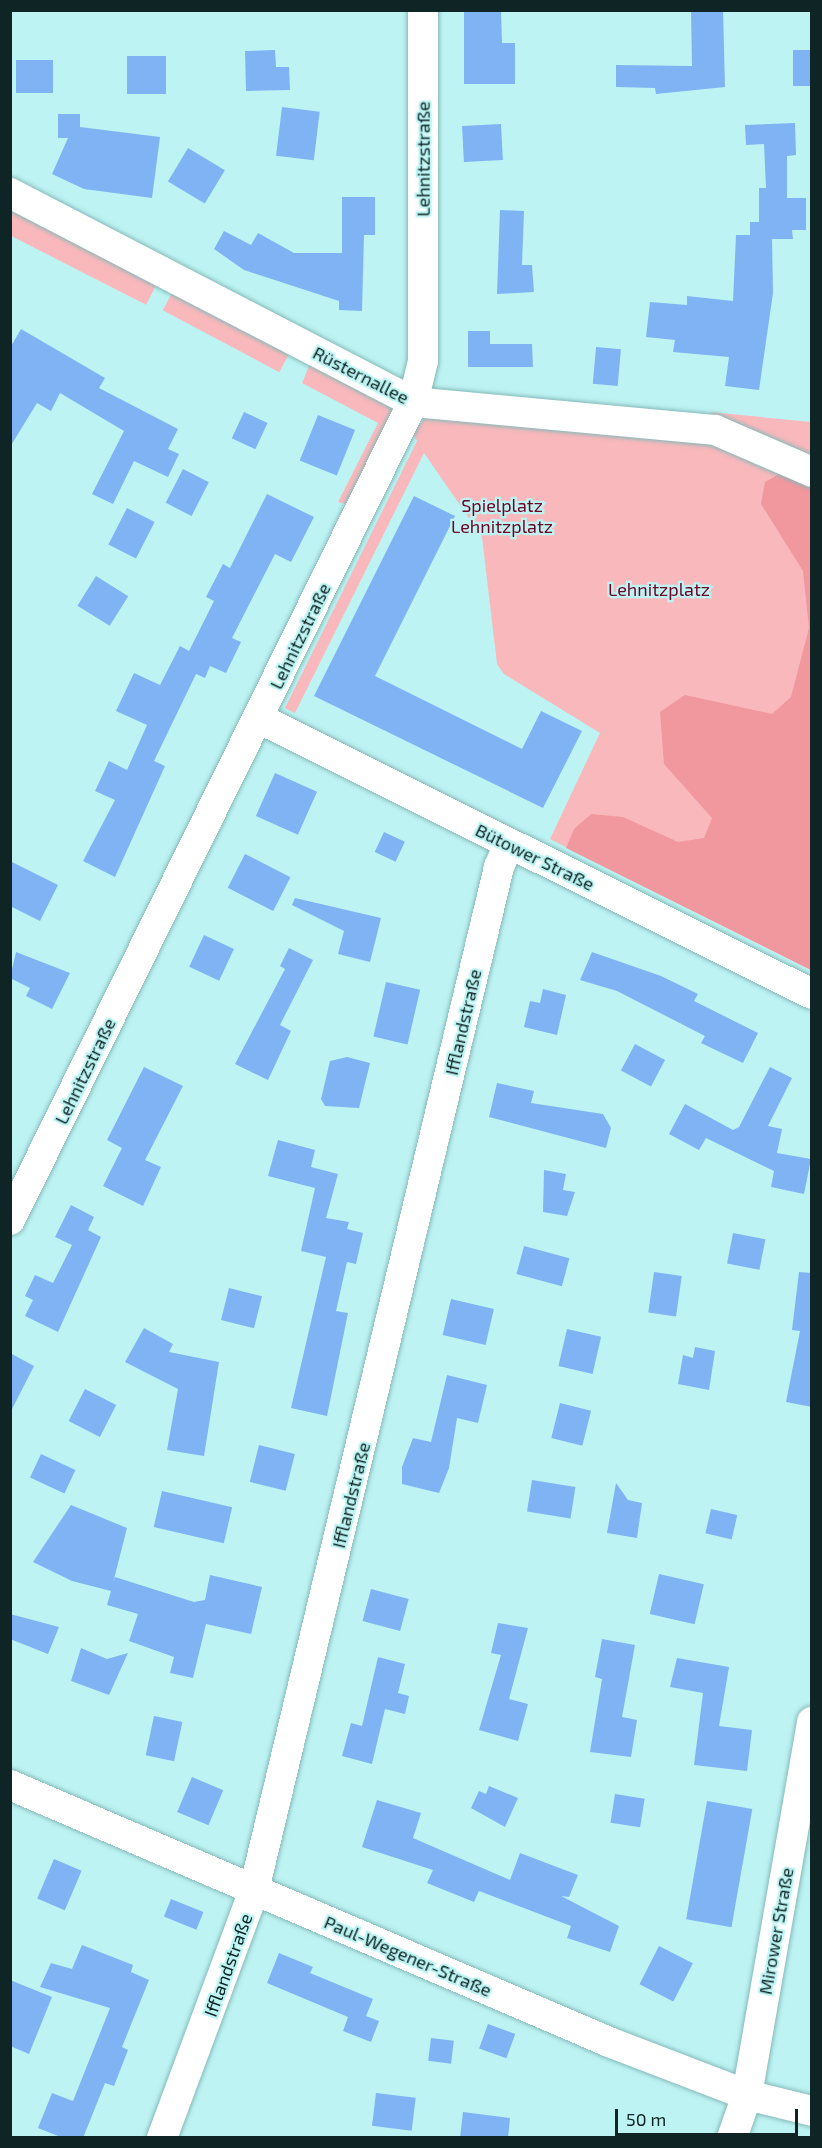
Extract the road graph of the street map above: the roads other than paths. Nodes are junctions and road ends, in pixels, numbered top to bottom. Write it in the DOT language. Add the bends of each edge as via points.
graph roads {
  1 [pos="423,10"];
  2 [pos="10,193"];
  3 [pos="413,402"];
  4 [pos="812,472"];
  5 [pos="260,719"];
  6 [pos="509,844"];
  7 [pos="812,994"];
  8 [pos="10,1220"];
  9 [pos="812,1722"];
  10 [pos="10,1785"];
  11 [pos="255,1890"];
  12 [pos="747,2095"];
  13 [pos="812,2111"];
  14 [pos="162,2138"];
  15 [pos="732,2138"];
  1 -- 3 [label="street, Lehnitzstraße" via="423,361"];
  2 -- 3 [label="street, Rüsternallee"];
  3 -- 4 [label="street, Rüsternallee" via="715,430"];
  3 -- 5 [label="street, Lehnitzstraße"];
  5 -- 6 [label="street, Bütower Straße"];
  5 -- 8 [label="street, Lehnitzstraße"];
  6 -- 7 [label="street, Bütower Straße"];
  6 -- 11 [label="street, Ifflandstraße"];
  9 -- 12 [label="street, Mirower Straße"];
  10 -- 11 [label="street, Paul-Wegener-Straße"];
  11 -- 12 [label="street, Paul-Wegener-Straße"];
  11 -- 14 [label="street, Ifflandstraße"];
  12 -- 13 [label="street, Paul-Wegener-Straße"];
  12 -- 15 [label="street, Mirower Straße"];
}
